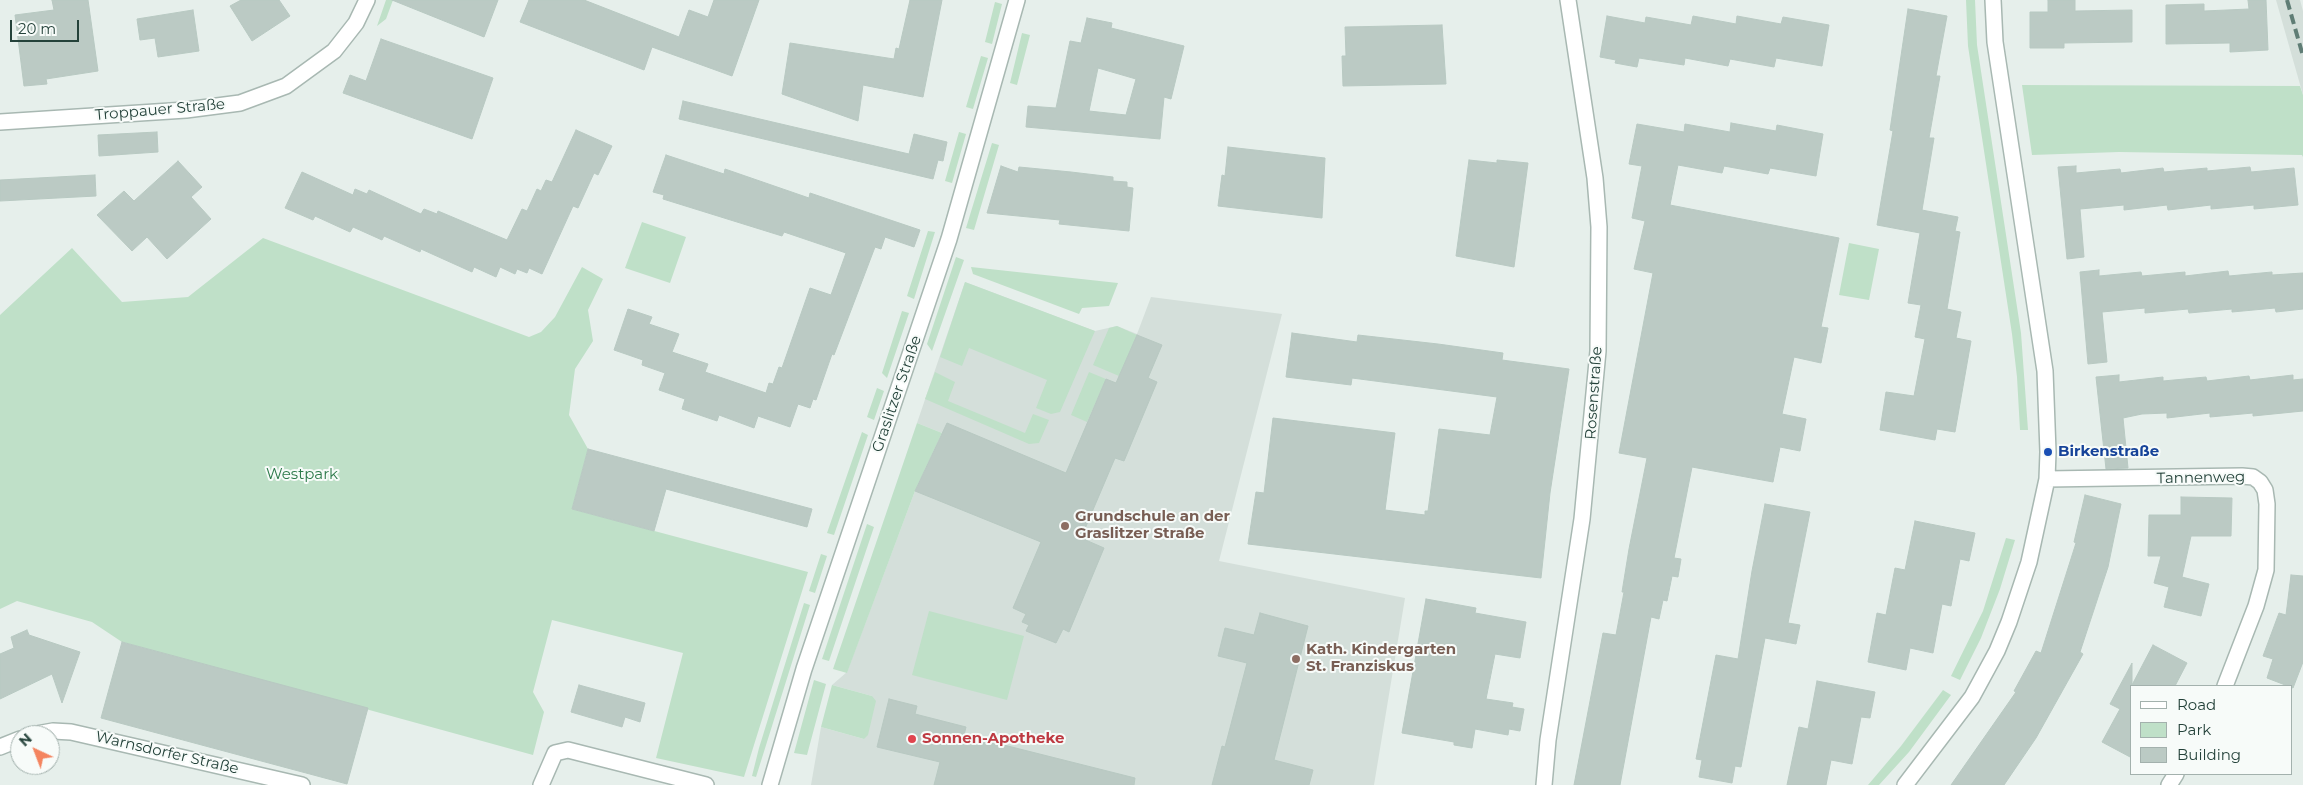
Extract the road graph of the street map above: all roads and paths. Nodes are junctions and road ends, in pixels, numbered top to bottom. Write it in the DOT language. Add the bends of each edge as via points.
graph roads {
  1 [pos="367,0"];
  2 [pos="1017,0"];
  3 [pos="1568,0"];
  4 [pos="1993,0"];
  5 [pos="0,122"];
  6 [pos="2047,479"];
  7 [pos="2225,685"];
  8 [pos="60,731"];
  9 [pos="302,785"];
  10 [pos="541,785"];
  11 [pos="706,785"];
  12 [pos="770,785"];
  13 [pos="1544,785"];
  14 [pos="1905,785"];
  1 -- 5 [label="street, Troppauer Straße" via="356,23 334,51 286,86 240,102 186,110"];
  2 -- 12 [label="street, Graslitzer Straße" via="950,239 804,669"];
  3 -- 13 [label="street, Rosenstraße" via="1595,178 1599,227 1598,351 1582,518"];
  4 -- 6 [label="street" via="1995,42 2044,371"];
  6 -- 7 [label="street, Tannenweg" via="2242,476 2253,477 2260,482 2267,504 2266,570 2256,606"];
  6 -- 14 [label="street" via="2029,562 1997,651 1972,697"];
  8 -- 9 [label="street, Warnsdorfer Straße"];
  10 -- 11 [label="street" via="555,753 568,750"];
}
